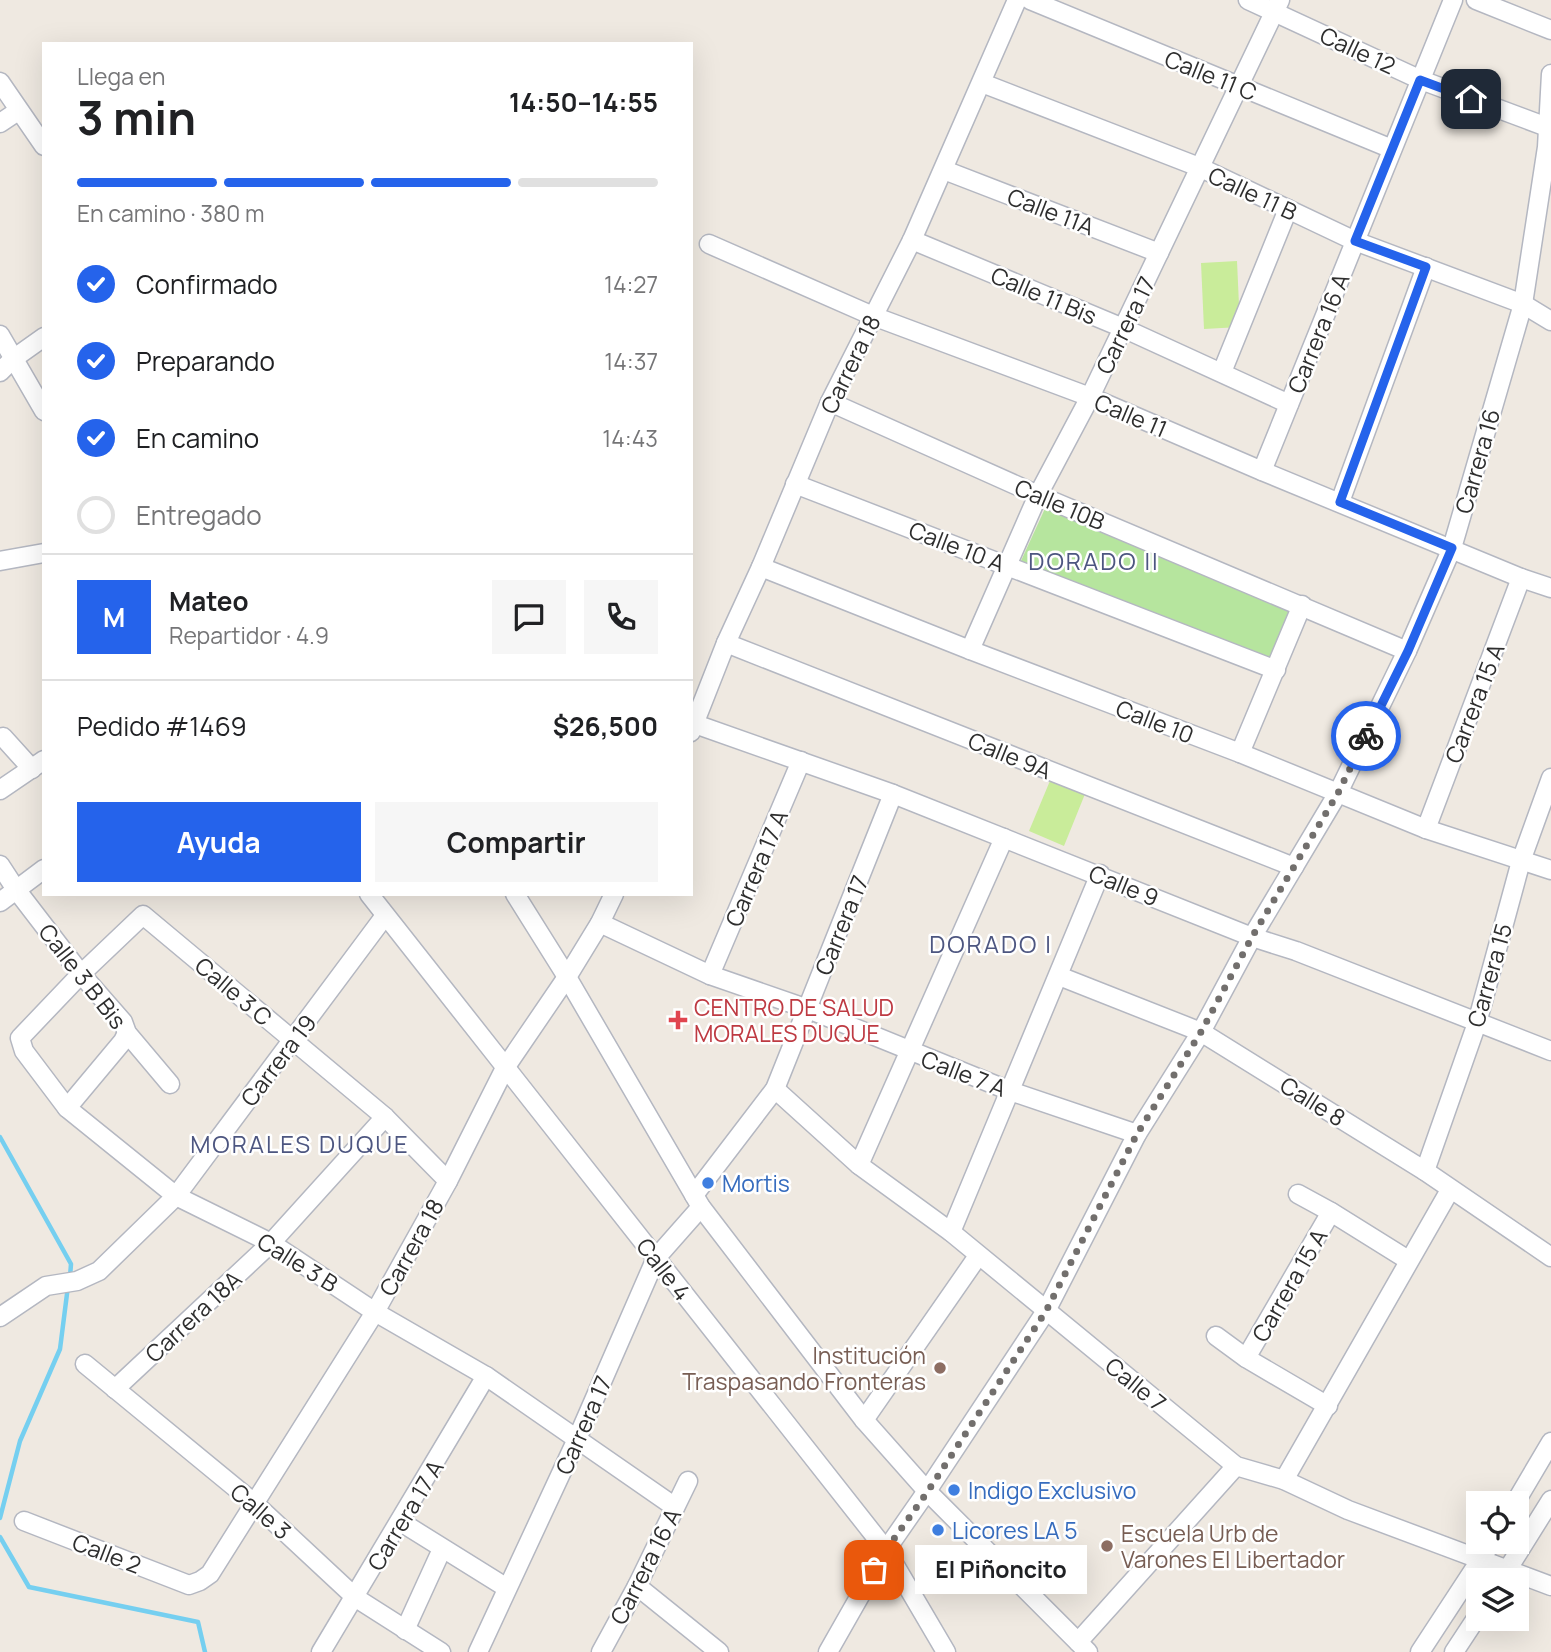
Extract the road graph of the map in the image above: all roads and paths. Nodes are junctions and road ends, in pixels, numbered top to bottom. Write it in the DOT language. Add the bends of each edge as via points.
graph roads {
  1 [pos="1017,0"];
  2 [pos="1030,0"];
  3 [pos="1248,0"];
  4 [pos="1453,0"];
  5 [pos="1476,0"];
  6 [pos="1278,5"];
  7 [pos="1551,30"];
  8 [pos="1551,74"];
  9 [pos="1420,80"];
  10 [pos="0,82"];
  11 [pos="982,83"];
  12 [pos="1238,87"];
  13 [pos="19,111"];
  14 [pos="0,123"];
  15 [pos="1547,127"];
  16 [pos="42,143"];
  17 [pos="1549,146"];
  18 [pos="1392,149"];
  19 [pos="1199,167"];
  20 [pos="944,170"];
  21 [pos="1288,209"];
  22 [pos="912,240"];
  23 [pos="1355,241"];
  24 [pos="709,244"];
  25 [pos="1159,253"];
  26 [pos="1426,267"];
  27 [pos="1524,303"];
  28 [pos="873,316"];
  29 [pos="1551,321"];
  30 [pos="1124,328"];
  31 [pos="0,335"];
  32 [pos="42,338"];
  33 [pos="13,359"];
  34 [pos="0,372"];
  35 [pos="1222,372"];
  36 [pos="1090,397"];
  37 [pos="830,402"];
  38 [pos="1289,404"];
  39 [pos="42,408"];
  40 [pos="1262,471"];
  41 [pos="794,484"];
  42 [pos="1038,495"];
  43 [pos="1340,502"];
  44 [pos="1452,548"];
  45 [pos="42,553"];
  46 [pos="0,561"];
  47 [pos="1007,566"];
  48 [pos="761,568"];
  49 [pos="1521,578"];
  50 [pos="1550,585"];
  51 [pos="1302,605"];
  52 [pos="726,643"];
  53 [pos="970,650"];
  54 [pos="1408,651"];
  55 [pos="1276,670"];
  56 [pos="693,728"];
  57 [pos="3,737"];
  58 [pos="1240,753"];
  59 [pos="801,761"];
  60 [pos="38,764"];
  61 [pos="1551,778"];
  62 [pos="0,790"];
  63 [pos="1338,793"];
  64 [pos="893,794"];
  65 [pos="1426,829"];
  66 [pos="1004,838"];
  67 [pos="1521,861"];
  68 [pos="0,865"];
  69 [pos="1294,867"];
  70 [pos="42,870"];
  71 [pos="1551,870"];
  72 [pos="1100,874"];
  73 [pos="15,888"];
  74 [pos="370,896"];
  75 [pos="516,896"];
  76 [pos="613,896"];
  77 [pos="0,902"];
  78 [pos="384,917"];
  79 [pos="600,923"];
  80 [pos="1252,937"];
  81 [pos="81,974"];
  82 [pos="710,975"];
  83 [pos="1059,976"];
  84 [pos="567,977"];
  85 [pos="808,1010"];
  86 [pos="1477,1023"];
  87 [pos="1201,1032"];
  88 [pos="127,1033"];
  89 [pos="293,1040"];
  90 [pos="1551,1051"];
  91 [pos="910,1052"];
  92 [pos="505,1068"];
  93 [pos="170,1084"];
  94 [pos="775,1089"];
  95 [pos="1010,1091"];
  96 [pos="67,1108"];
  97 [pos="385,1117"];
  98 [pos="1137,1134"];
  99 [pos="859,1165"];
  100 [pos="1425,1171"];
  101 [pos="448,1181"];
  102 [pos="1451,1190"];
  103 [pos="1298,1194"];
  104 [pos="176,1196"];
  105 [pos="698,1201"];
  106 [pos="1331,1212"];
  107 [pos="951,1232"];
  108 [pos="271,1243"];
  109 [pos="978,1256"];
  110 [pos="1551,1257"];
  111 [pos="656,1258"];
  112 [pos="1408,1261"];
  113 [pos="1046,1311"];
  114 [pos="375,1312"];
  115 [pos="0,1317"];
  116 [pos="1216,1336"];
  117 [pos="1246,1358"];
  118 [pos="85,1364"];
  119 [pos="486,1376"];
  120 [pos="114,1389"];
  121 [pos="1328,1406"];
  122 [pos="864,1420"];
  123 [pos="577,1439"];
  124 [pos="1551,1442"];
  125 [pos="1236,1466"];
  126 [pos="688,1480"];
  127 [pos="1284,1480"];
  128 [pos="928,1491"];
  129 [pos="1522,1491"];
  130 [pos="1551,1500"];
  131 [pos="254,1503"];
  132 [pos="675,1507"];
  133 [pos="24,1521"];
  134 [pos="401,1522"];
  135 [pos="442,1549"];
  136 [pos="886,1550"];
  137 [pos="1485,1554"];
  138 [pos="1481,1561"];
  139 [pos="1492,1568"];
  140 [pos="1508,1568"];
  141 [pos="1529,1581"];
  142 [pos="189,1584"];
  143 [pos="637,1586"];
  144 [pos="1551,1586"];
  145 [pos="508,1588"];
  146 [pos="356,1598"];
  147 [pos="405,1630"];
  148 [pos="1468,1631"];
  149 [pos="1083,1647"];
  150 [pos="321,1652"];
  151 [pos="441,1652"];
  152 [pos="478,1652"];
  153 [pos="601,1652"];
  154 [pos="719,1652"];
  155 [pos="828,1652"];
  156 [pos="947,1652"];
  157 [pos="1420,1652"];
  158 [pos="1454,1652"];
  1 -- 11 [label="street, Carrera 18"];
  2 -- 12 [label="street, Calle 11 C"];
  3 -- 6 [label="street, Calle 12"];
  4 -- 9 [label="street, Carrera 16 A"];
  5 -- 7 [label="street"];
  6 -- 9 [label="street, Calle 12"];
  6 -- 12 [label="street, Carrera 17"];
  8 -- 15 [label="street, Carrera 16"];
  9 -- 15 [label="street, Calle 12"];
  9 -- 18 [label="street, Carrera 16 A"];
  10 -- 13 [label="street"];
  11 -- 19 [label="street, Calle 11 B"];
  11 -- 20 [label="street, Carrera 18"];
  12 -- 18 [label="street, Calle 11 C"];
  12 -- 19 [label="street, Carrera 17"];
  13 -- 14 [label="street"];
  13 -- 16 [label="street"];
  15 -- 17 [label="street, Carrera 16"];
  17 -- 27 [label="street, Carrera 16"];
  18 -- 23 [label="street, Carrera 16 A"];
  19 -- 21 [label="street, Calle 11 B"];
  19 -- 25 [label="street, Carrera 17"];
  20 -- 22 [label="street, Carrera 18"];
  20 -- 25 [label="street, Calle 11A"];
  21 -- 23 [label="street, Calle 11 B"];
  21 -- 35 [label="street"];
  22 -- 28 [label="street, Carrera 18"];
  22 -- 30 [label="street, Calle 11 Bis"];
  23 -- 26 [label="street, Calle 11 B"];
  23 -- 38 [label="street, Carrera 16 A"];
  24 -- 28 [label="street, Calle 11"];
  25 -- 30 [label="street, Carrera 17"];
  26 -- 27 [label="street, Calle 11 B"];
  26 -- 43 [label="street"];
  27 -- 29 [label="street, Calle 11 B"];
  27 -- 44 [label="street, Carrera 16"];
  28 -- 36 [label="street, Calle 11"];
  28 -- 37 [label="street, Carrera 18"];
  30 -- 35 [label="street, Calle 11 Bis"];
  30 -- 36 [label="street, Carrera 17"];
  31 -- 33 [label="street"];
  32 -- 33 [label="street"];
  33 -- 34 [label="street"];
  33 -- 39 [label="street"];
  35 -- 38 [label="street, Calle 11 Bis"];
  36 -- 40 [label="street, Calle 11"];
  36 -- 42 [label="street, Carrera 17"];
  37 -- 41 [label="street, Carrera 18"];
  37 -- 42 [label="street, Calle 10B"];
  38 -- 40 [label="street, Carrera 16 A"];
  40 -- 43 [label="street, Calle 11"];
  41 -- 47 [label="street, Calle 10 A"];
  41 -- 48 [label="street, Carrera 18"];
  42 -- 47 [label="street, Carrera 17"];
  42 -- 51 [label="street, Calle 10B"];
  43 -- 44 [label="street, Calle 11"];
  44 -- 49 [label="street, Calle 11"];
  44 -- 54 [label="street, Carrera 16"];
  45 -- 46 [label="street"];
  47 -- 53 [label="street, Carrera 17"];
  47 -- 55 [label="street, Calle 10 A"];
  48 -- 52 [label="street, Carrera 18"];
  48 -- 53 [label="street, Calle 10"];
  49 -- 50 [label="street, Calle 11"];
  49 -- 65 [label="street, Carrera 15 A"];
  51 -- 54 [label="street, Calle 10B"];
  51 -- 55 [label="street"];
  52 -- 56 [label="street, Carrera 18"];
  52 -- 69 [label="street, Calle 9A"];
  53 -- 58 [label="street, Calle 10"];
  54 -- 63 [label="street, Carrera 16"];
  55 -- 58 [label="street"];
  56 -- 59 [label="street, Calle 9"];
  57 -- 60 [label="street"];
  58 -- 63 [label="street, Calle 10"];
  59 -- 64 [label="street, Calle 9"];
  59 -- 82 [label="street, Carrera 17 A"];
  60 -- 62 [label="street"];
  61 -- 67 [label="street, Carrera 15"];
  63 -- 65 [label="street, Calle 10"];
  63 -- 69 [label="street, Carrera 16"];
  64 -- 66 [label="street, Calle 9"];
  64 -- 85 [label="street, Carrera 17"];
  65 -- 67 [label="street, Calle 10"];
  66 -- 72 [label="street, Calle 9"];
  66 -- 91 [label="street"];
  67 -- 71 [label="street, Calle 10"];
  67 -- 86 [label="street, Carrera 15"];
  68 -- 73 [label="street, Calle 3 B Bis"];
  69 -- 80 [label="street, Carrera 16"];
  70 -- 73 [label="street"];
  72 -- 80 [label="street, Calle 9"];
  72 -- 83 [label="street"];
  73 -- 77 [label="street"];
  73 -- 81 [label="street, Calle 3 B Bis"];
  74 -- 78 [label="street, Calle 4"];
  75 -- 84 [label="street"];
  76 -- 79 [label="street, Carrera 18"];
  78 -- 89 [label="street, Carrera 19"];
  78 -- 92 [label="street, Calle 4"];
  79 -- 82 [label="street, Calle 7 A"];
  79 -- 84 [label="street, Carrera 18"];
  80 -- 86 [label="street, Calle 9"];
  80 -- 87 [label="street, Carrera 16"];
  81 -- 88 [label="street, Calle 3 B Bis" via="123,1022"];
  81 -- 89 [label="street, Calle 3 C" via="144,915"];
  81 -- 96 [label="street, Calle 3 B" via="20,1038 24,1051"];
  82 -- 85 [label="street, Calle 7 A"];
  83 -- 87 [label="street, Calle 8"];
  83 -- 95 [label="street"];
  84 -- 92 [label="street, Carrera 18"];
  84 -- 105 [label="street"];
  85 -- 91 [label="street, Calle 7 A"];
  85 -- 94 [label="street, Carrera 17"];
  86 -- 90 [label="street, Calle 9"];
  86 -- 100 [label="street, Carrera 15"];
  87 -- 98 [label="street, Carrera 16"];
  87 -- 100 [label="street, Calle 8"];
  88 -- 93 [label="street, Calle 3 B Bis"];
  88 -- 96 [label="street"];
  89 -- 97 [label="street, Calle 3 C"];
  89 -- 104 [label="street, Carrera 19"];
  91 -- 95 [label="street, Calle 7 A"];
  91 -- 99 [label="street"];
  92 -- 101 [label="street, Carrera 18"];
  92 -- 111 [label="street, Calle 4"];
  94 -- 99 [label="street, Calle 7"];
  94 -- 105 [label="street, Carrera 17"];
  95 -- 98 [label="street, Calle 7 A"];
  95 -- 107 [label="street"];
  96 -- 104 [label="street, Calle 3 B"];
  97 -- 101 [label="street, Calle 3 C"];
  97 -- 108 [label="street, Carrera 18A"];
  98 -- 113 [label="street, Carrera 16"];
  99 -- 107 [label="street, Calle 7"];
  100 -- 102 [label="street, Calle 8"];
  101 -- 114 [label="street, Carrera 18"];
  102 -- 110 [label="street, Calle 8"];
  102 -- 112 [label="street"];
  103 -- 106 [label="street"];
  104 -- 108 [label="street, Calle 3 B"];
  104 -- 115 [label="street, Carrera 19" via="99,1271 77,1281 46,1286"];
  105 -- 111 [label="street, Carrera 17"];
  105 -- 122 [label="street"];
  106 -- 112 [label="street"];
  106 -- 117 [label="street, Carrera 15 A"];
  107 -- 109 [label="street, Calle 7"];
  108 -- 114 [label="street, Calle 3 B"];
  108 -- 120 [label="street, Carrera 18A"];
  109 -- 113 [label="street, Calle 7"];
  109 -- 122 [label="street"];
  111 -- 123 [label="street, Carrera 17"];
  111 -- 136 [label="street, Calle 4"];
  112 -- 121 [label="street"];
  113 -- 125 [label="street, Calle 7"];
  113 -- 128 [label="street, Carrera 16"];
  114 -- 119 [label="street, Calle 3 B"];
  114 -- 131 [label="street, Carrera 18"];
  116 -- 117 [label="street"];
  117 -- 121 [label="street"];
  118 -- 120 [label="street, Calle 3"];
  119 -- 123 [label="street, Calle 3 B"];
  119 -- 134 [label="street, Carrera 17 A"];
  120 -- 131 [label="street, Calle 3"];
  121 -- 127 [label="street"];
  122 -- 128 [label="street"];
  123 -- 132 [label="street, Calle 3 B"];
  123 -- 145 [label="street, Carrera 17"];
  124 -- 129 [label="street"];
  125 -- 127 [label="street, Calle 7"];
  125 -- 149 [label="street"];
  126 -- 132 [label="street, Carrera 16 A"];
  127 -- 138 [label="street, Calle 7"];
  128 -- 136 [label="street, Carrera 16"];
  128 -- 149 [label="street"];
  130 -- 140 [label="street"];
  131 -- 142 [label="street, Carrera 18" via="210,1574"];
  131 -- 146 [label="street, Calle 3"];
  132 -- 143 [label="street, Carrera 16 A"];
  133 -- 142 [label="street, Calle 2"];
  134 -- 135 [label="street"];
  134 -- 146 [label="street, Carrera 17 A"];
  135 -- 145 [label="street"];
  135 -- 147 [label="street"];
  136 -- 155 [label="street, Carrera 16"];
  136 -- 156 [label="street, Calle 4"];
  137 -- 138 [label="street"];
  138 -- 139 [label="street, Calle 7"];
  138 -- 157 [label="street"];
  141 -- 144 [label="street, Calle 7"];
  143 -- 153 [label="street, Carrera 16 A"];
  143 -- 154 [label="street"];
  145 -- 152 [label="street, Carrera 17"];
  146 -- 147 [label="street, Calle 3"];
  146 -- 150 [label="street, Carrera 17 A"];
  147 -- 151 [label="street, Calle 3"];
  148 -- 158 [label="street"];
}
